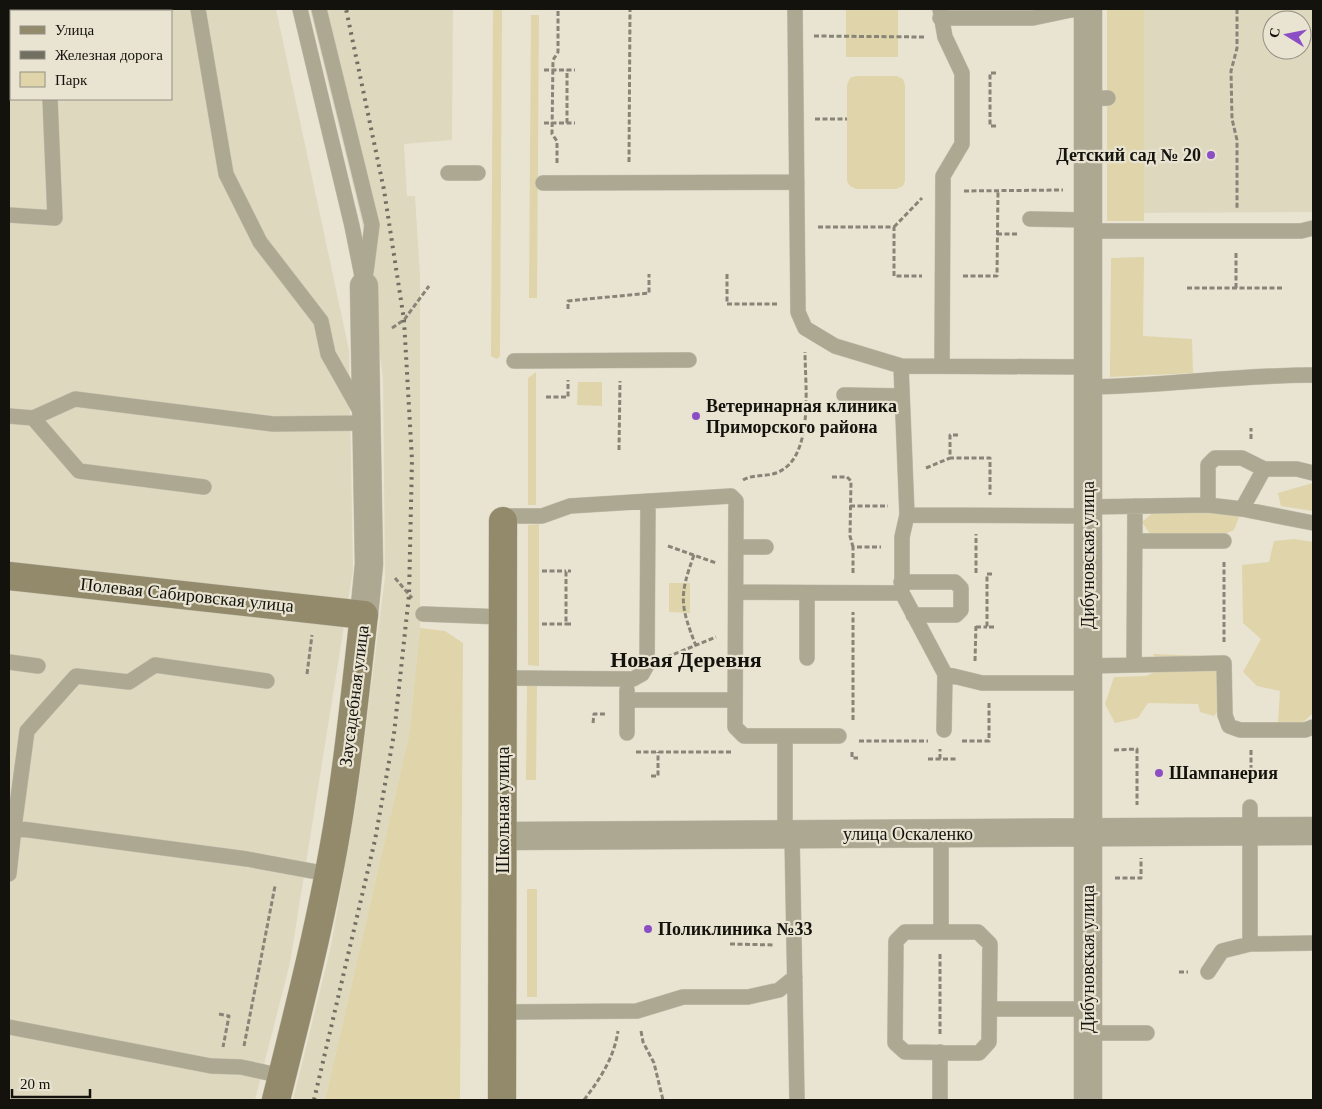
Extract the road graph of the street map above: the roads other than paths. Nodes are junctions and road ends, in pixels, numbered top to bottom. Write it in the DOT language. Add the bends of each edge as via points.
graph roads {
  1 [pos="198,9"];
  2 [pos="300,9"];
  3 [pos="318,9"];
  4 [pos="795,9"];
  5 [pos="1088,10"];
  6 [pos="940,14"];
  7 [pos="1033,14"];
  8 [pos="50,100"];
  9 [pos="448,173"];
  10 [pos="478,174"];
  11 [pos="797,182"];
  12 [pos="550,183"];
  13 [pos="9,215"];
  14 [pos="1030,219"];
  15 [pos="1088,225"];
  16 [pos="1313,228"];
  17 [pos="364,286"];
  18 [pos="689,360"];
  19 [pos="514,361"];
  20 [pos="901,366"];
  21 [pos="942,366"];
  22 [pos="1313,375"];
  23 [pos="1088,377"];
  24 [pos="844,395"];
  25 [pos="902,396"];
  26 [pos="9,416"];
  27 [pos="33,418"];
  28 [pos="367,423"];
  29 [pos="1264,469"];
  30 [pos="1313,473"];
  31 [pos="204,487"];
  32 [pos="648,502"];
  33 [pos="1208,505"];
  34 [pos="1135,506"];
  35 [pos="1242,509"];
  36 [pos="906,511"];
  37 [pos="1088,512"];
  38 [pos="504,518"];
  39 [pos="1313,522"];
  40 [pos="1135,540"];
  41 [pos="1224,541"];
  42 [pos="736,547"];
  43 [pos="766,547"];
  44 [pos="9,576"];
  45 [pos="902,588"];
  46 [pos="736,592"];
  47 [pos="807,593"];
  48 [pos="424,614"];
  49 [pos="364,615"];
  50 [pos="913,615"];
  51 [pos="503,616"];
  52 [pos="807,658"];
  53 [pos="9,662"];
  54 [pos="1134,665"];
  55 [pos="38,666"];
  56 [pos="945,674"];
  57 [pos="1088,674"];
  58 [pos="503,678"];
  59 [pos="627,678"];
  60 [pos="267,681"];
  61 [pos="627,700"];
  62 [pos="735,700"];
  63 [pos="1313,727"];
  64 [pos="944,730"];
  65 [pos="626,733"];
  66 [pos="785,736"];
  67 [pos="839,736"];
  68 [pos="1251,819"];
  69 [pos="14,828"];
  70 [pos="1088,832"];
  71 [pos="1313,832"];
  72 [pos="941,834"];
  73 [pos="789,835"];
  74 [pos="503,836"];
  75 [pos="9,874"];
  76 [pos="328,874"];
  77 [pos="941,932"];
  78 [pos="1313,943"];
  79 [pos="1250,944"];
  80 [pos="1208,972"];
  81 [pos="795,977"];
  82 [pos="990,1009"];
  83 [pos="503,1012"];
  84 [pos="1088,1021"];
  85 [pos="9,1027"];
  86 [pos="1147,1033"];
  87 [pos="940,1052"];
  88 [pos="279,1088"];
  89 [pos="502,1100"];
  90 [pos="796,1100"];
  91 [pos="940,1100"];
  92 [pos="1088,1100"];
  1 -- 28 [label="lane" via="226,174 260,242 321,321 328,354"];
  2 -- 17 [label="lane"];
  3 -- 17 [label="lane" via="372,225"];
  4 -- 11 [label="lane"];
  5 -- 7 [label="lane"];
  5 -- 15 [label="street, Дибуновская улица" via="1098,98"];
  6 -- 7 [label="lane"];
  6 -- 21 [label="lane" via="945,37 962,69 962,144 943,176"];
  8 -- 13 [label="lane" via="55,218"];
  9 -- 10 [label="lane"];
  11 -- 12 [label="lane"];
  11 -- 20 [label="lane" via="798,312 805,328 835,346"];
  14 -- 15 [label="lane"];
  15 -- 16 [label="lane" via="1236,231 1301,231"];
  15 -- 23 [label="street, Дибуновская улица"];
  17 -- 28 [label="street, Заусадебная улица"];
  18 -- 19 [label="lane"];
  20 -- 21 [label="lane"];
  20 -- 25 [label="lane"];
  21 -- 23 [label="lane"];
  22 -- 23 [label="lane" via="1258,375 1128,391"];
  23 -- 37 [label="street, Дибуновская улица"];
  24 -- 25 [label="lane"];
  25 -- 36 [label="lane"];
  26 -- 27 [label="lane"];
  27 -- 28 [label="lane" via="75,399 273,424"];
  27 -- 31 [label="lane" via="79,471"];
  28 -- 49 [label="street, Заусадебная улица" via="369,564"];
  29 -- 30 [label="lane" via="1297,469"];
  29 -- 33 [label="lane" via="1242,458 1215,458 1208,465"];
  29 -- 35 [label="lane"];
  32 -- 38 [label="lane" via="570,506 542,516"];
  32 -- 42 [label="lane" via="731,496 736,501"];
  32 -- 59 [label="lane" via="647,666 642,674"];
  33 -- 34 [label="lane"];
  33 -- 35 [label="lane"];
  34 -- 37 [label="lane"];
  34 -- 40 [label="lane"];
  35 -- 39 [label="lane"];
  36 -- 37 [label="lane" via="990,516"];
  36 -- 45 [label="lane"];
  37 -- 57 [label="street, Дибуновская улица"];
  38 -- 51 [label="street, Школьная улица"];
  40 -- 41 [label="lane"];
  40 -- 54 [label="lane"];
  42 -- 43 [label="lane"];
  42 -- 46 [label="lane"];
  44 -- 49 [label="street, Полевая Сабировская улица"];
  45 -- 47 [label="lane"];
  45 -- 50 [label="lane"];
  45 -- 50 [label="lane" via="956,582 961,588 961,610 956,615"];
  46 -- 47 [label="lane"];
  46 -- 62 [label="lane"];
  47 -- 52 [label="lane"];
  48 -- 51 [label="lane"];
  49 -- 76 [label="street, Заусадебная улица" via="342,796"];
  50 -- 56 [label="lane"];
  51 -- 58 [label="street, Школьная улица"];
  53 -- 55 [label="lane"];
  54 -- 57 [label="lane"];
  54 -- 63 [label="lane" via="1224,663 1225,715 1229,726 1240,730 1305,730"];
  56 -- 57 [label="lane" via="982,682"];
  56 -- 64 [label="lane"];
  57 -- 70 [label="street, Дибуновская улица"];
  58 -- 59 [label="lane"];
  58 -- 74 [label="street, Школьная улица"];
  59 -- 61 [label="lane"];
  60 -- 69 [label="lane" via="155,664 129,682 76,676 28,731"];
  61 -- 62 [label="lane"];
  61 -- 65 [label="lane"];
  62 -- 66 [label="lane" via="735,727 744,736"];
  66 -- 67 [label="lane"];
  66 -- 73 [label="lane"];
  68 -- 70 [label="street, улица Оскаленко"];
  68 -- 71 [label="street, улица Оскаленко"];
  68 -- 79 [label="lane"];
  69 -- 75 [label="lane"];
  69 -- 76 [label="lane"];
  70 -- 72 [label="street, улица Оскаленко"];
  70 -- 84 [label="street, Дибуновская улица"];
  72 -- 73 [label="street, улица Оскаленко"];
  72 -- 77 [label="lane"];
  73 -- 74 [label="street, улица Оскаленко"];
  73 -- 81 [label="lane"];
  74 -- 83 [label="street, Школьная улица"];
  76 -- 88 [label="street, Заусадебная улица" via="314,949"];
  77 -- 82 [label="lane" via="978,932 990,944"];
  77 -- 87 [label="lane" via="905,932 896,941 895,1043 904,1052"];
  78 -- 79 [label="lane"];
  79 -- 80 [label="lane" via="1222,951"];
  81 -- 83 [label="lane" via="779,990 748,997 683,997 638,1011"];
  81 -- 90 [label="lane"];
  82 -- 84 [label="lane"];
  82 -- 87 [label="lane" via="989,1042 979,1053"];
  83 -- 89 [label="street, Школьная улица"];
  84 -- 86 [label="lane"];
  84 -- 92 [label="street, Дибуновская улица"];
  85 -- 88 [label="lane" via="219,1066 240,1067"];
  87 -- 91 [label="lane"];
}
